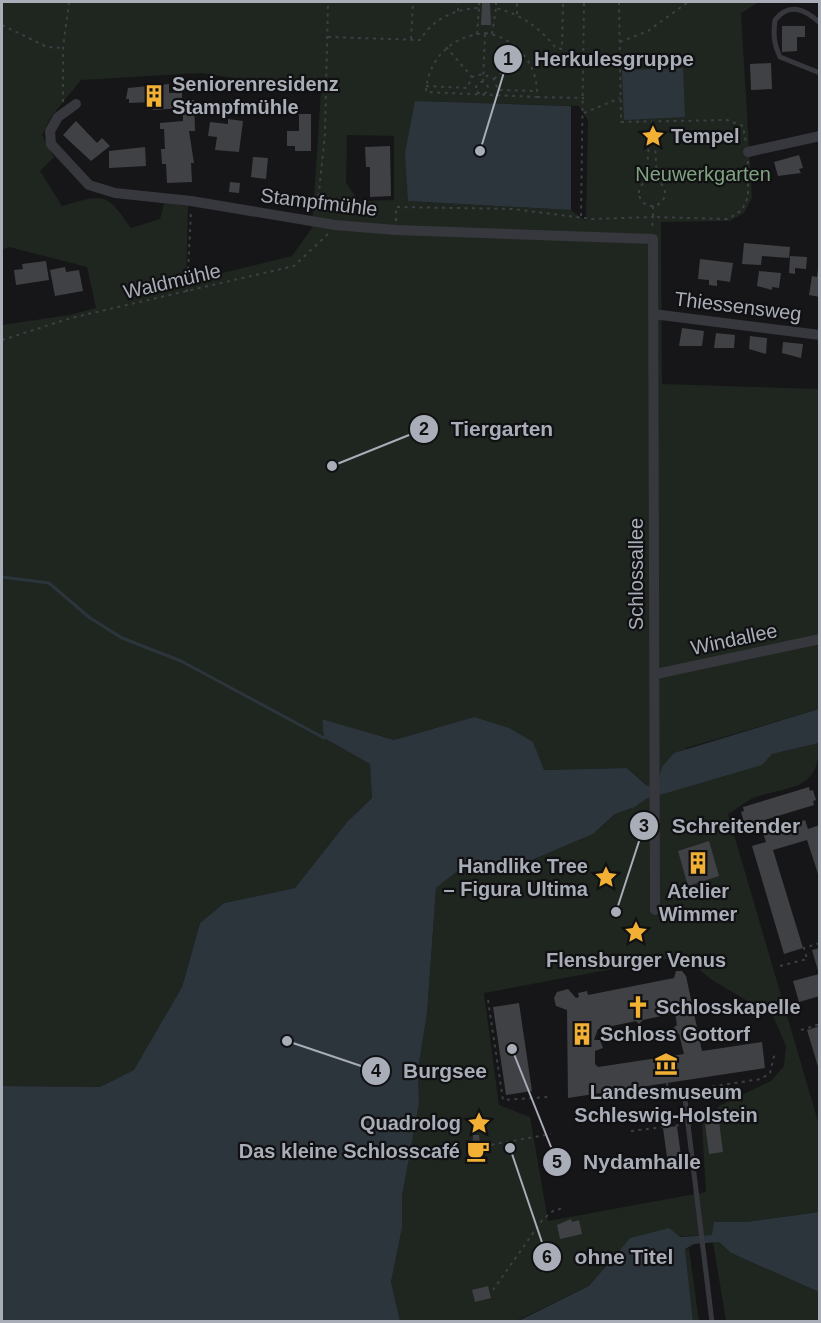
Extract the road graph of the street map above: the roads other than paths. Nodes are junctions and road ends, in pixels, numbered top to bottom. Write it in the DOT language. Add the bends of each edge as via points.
graph roads {
  1 [pos="819,23"];
  2 [pos="819,73"];
  3 [pos="75,104"];
  4 [pos="819,136"];
  5 [pos="747,152"];
  6 [pos="653,239"];
  7 [pos="653,314"];
  8 [pos="819,335"];
  9 [pos="819,639"];
  10 [pos="656,674"];
  11 [pos="655,910"];
  12 [pos="684,1091"];
  13 [pos="712,1322"];
  1 -- 2 [label="lane" via="808,12 787,9 775,20 773,33 780,57"];
  3 -- 6 [label="street, Stampfmühle" via="50,131 51,144 89,184 115,193 191,201 335,225"];
  4 -- 5 [label="street"];
  6 -- 7 [label="street, Schlossallee"];
  7 -- 8 [label="street, Thiessensweg"];
  7 -- 10 [label="street, Schlossallee"];
  9 -- 10 [label="street, Windallee"];
  10 -- 11 [label="street, Schlossallee"];
  12 -- 13 [label="lane"];
}
